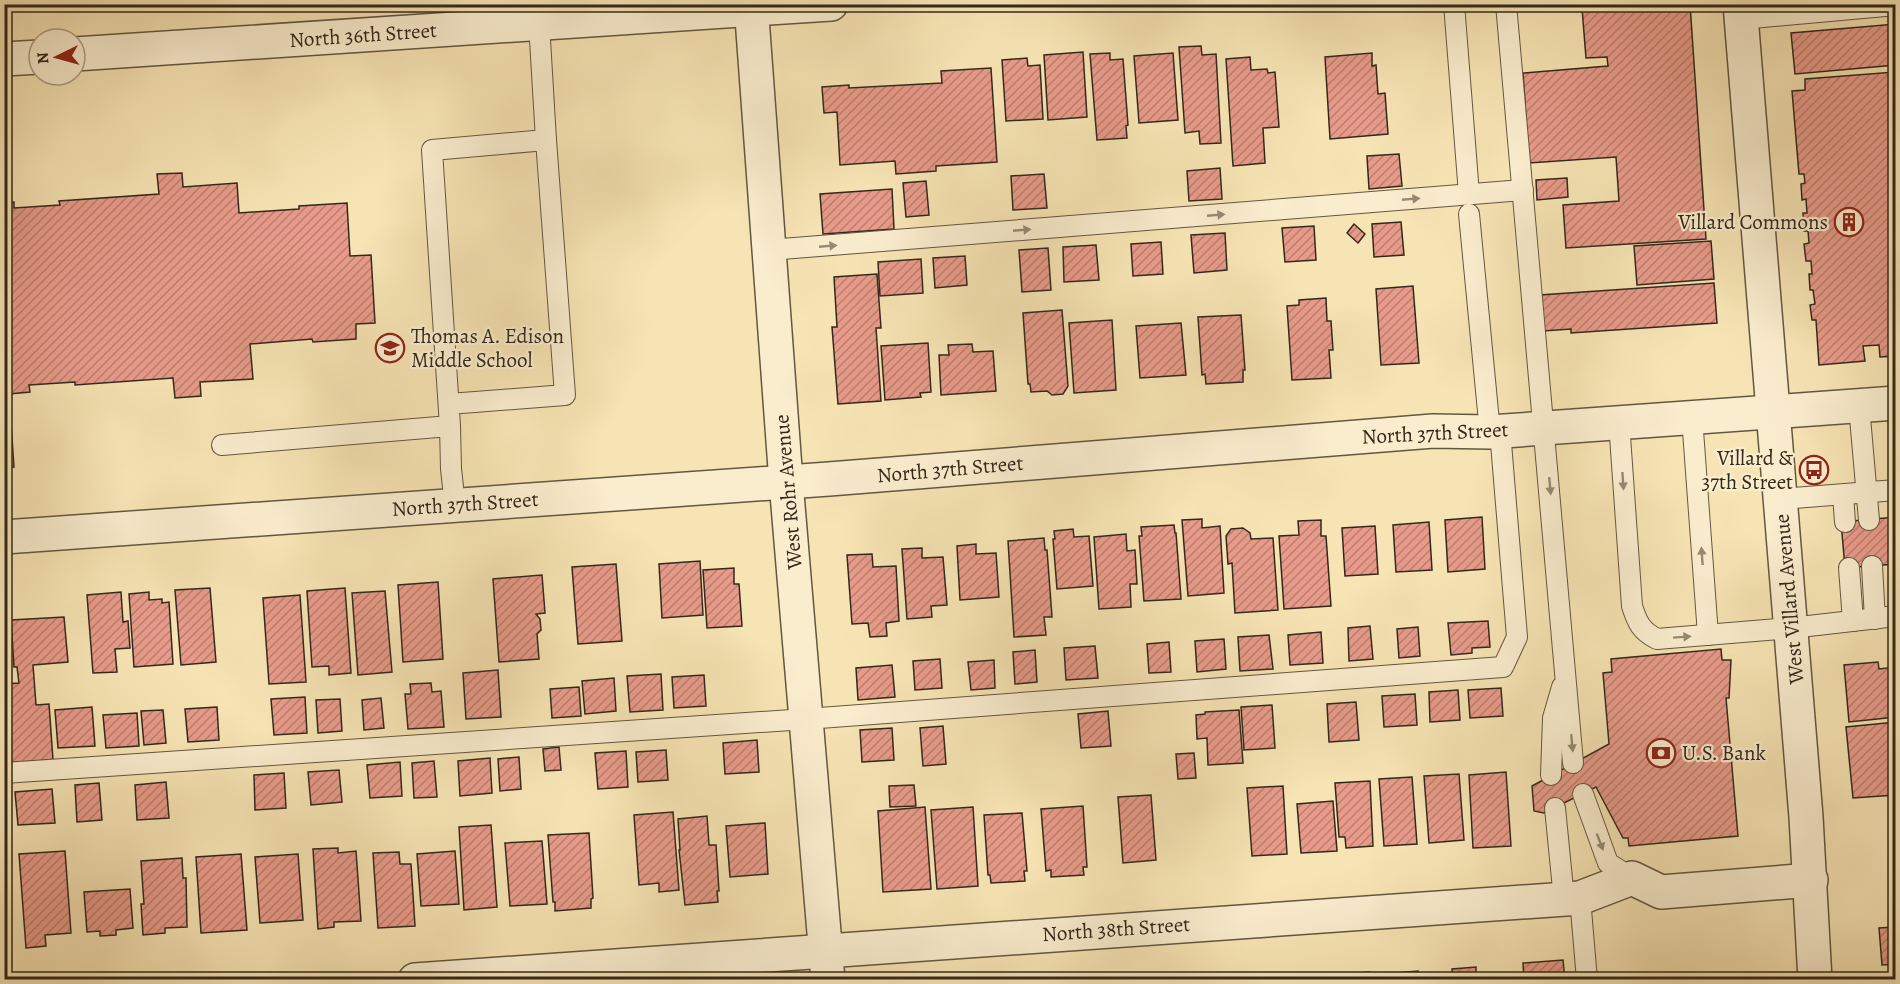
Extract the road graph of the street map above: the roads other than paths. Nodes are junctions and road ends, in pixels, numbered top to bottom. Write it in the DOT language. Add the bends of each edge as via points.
graph roads {
  1 [pos="831,4"];
  2 [pos="1454,4"];
  3 [pos="1506,4"];
  4 [pos="1896,5"];
  5 [pos="751,7"];
  6 [pos="1741,12"];
  7 [pos="539,23"];
  8 [pos="87,53"];
  9 [pos="27,58"];
  10 [pos="4,59"];
  11 [pos="546,140"];
  12 [pos="1523,190"];
  13 [pos="1469,194"];
  14 [pos="1470,214"];
  15 [pos="769,250"];
  16 [pos="1896,403"];
  17 [pos="449,404"];
  18 [pos="1859,406"];
  19 [pos="1774,411"];
  20 [pos="1692,417"];
  21 [pos="1619,422"];
  22 [pos="450,426"];
  23 [pos="1545,428"];
  24 [pos="1495,431"];
  25 [pos="222,445"];
  26 [pos="786,482"];
  27 [pos="1896,490"];
  28 [pos="1866,493"];
  29 [pos="1843,495"];
  30 [pos="1781,499"];
  31 [pos="455,505"];
  32 [pos="1869,520"];
  33 [pos="1845,522"];
  34 [pos="4,537"];
  35 [pos="1872,566"];
  36 [pos="1850,568"];
  37 [pos="1896,616"];
  38 [pos="1875,619"];
  39 [pos="1853,621"];
  40 [pos="1791,628"];
  41 [pos="1708,635"];
  42 [pos="1566,676"];
  43 [pos="806,719"];
  44 [pos="1573,763"];
  45 [pos="4,773"];
  46 [pos="1551,775"];
  47 [pos="1582,794"];
  48 [pos="1555,807"];
  49 [pos="1632,878"];
  50 [pos="1811,880"];
  51 [pos="1572,898"];
  52 [pos="827,964"];
  53 [pos="415,980"];
  54 [pos="1587,980"];
  55 [pos="1815,980"];
  1 -- 5 [label="street, North 36th Street"];
  2 -- 13 [label="lane"];
  3 -- 12 [label="lane"];
  4 -- 6 [label="lane"];
  5 -- 7 [label="street, North 36th Street"];
  5 -- 15 [label="street, West Rohr Avenue"];
  6 -- 19 [label="street, West Villard Avenue"];
  7 -- 8 [label="street, North 36th Street"];
  7 -- 11 [label="lane"];
  9 -- 10 [label="street"];
  11 -- 17 [label="lane" via="432,150"];
  11 -- 17 [label="lane" via="565,394"];
  12 -- 13 [label="lane"];
  12 -- 23 [label="lane"];
  15 -- 13 [label="lane, one-way"];
  14 -- 24 [label="lane"];
  15 -- 26 [label="street, West Rohr Avenue"];
  16 -- 18 [label="street, North 37th Street"];
  17 -- 22 [label="lane"];
  18 -- 19 [label="street, North 37th Street"];
  18 -- 28 [label="lane"];
  19 -- 20 [label="street, North 37th Street"];
  19 -- 30 [label="street, West Villard Avenue"];
  20 -- 21 [label="street, North 37th Street"];
  41 -- 20 [label="lane, one-way"];
  21 -- 23 [label="street, North 37th Street"];
  21 -- 41 [label="lane, one-way" via="1632,606 1637,622 1645,633 1657,639"];
  22 -- 25 [label="lane"];
  22 -- 31 [label="lane"];
  23 -- 24 [label="street, North 37th Street"];
  23 -- 42 [label="lane, one-way"];
  24 -- 26 [label="street, North 37th Street" via="1433,431"];
  24 -- 43 [label="lane" via="1517,637 1503,667"];
  26 -- 31 [label="street, North 37th Street"];
  26 -- 43 [label="street, West Rohr Avenue"];
  27 -- 28 [label="lane"];
  28 -- 29 [label="lane"];
  28 -- 32 [label="lane"];
  29 -- 30 [label="lane"];
  29 -- 33 [label="lane"];
  30 -- 40 [label="street, West Villard Avenue"];
  31 -- 34 [label="street, North 37th Street"];
  35 -- 38 [label="lane"];
  36 -- 39 [label="lane"];
  37 -- 38 [label="lane"];
  38 -- 39 [label="lane"];
  39 -- 40 [label="lane"];
  40 -- 41 [label="lane"];
  40 -- 50 [label="street, West Villard Avenue"];
  42 -- 44 [label="lane, one-way"];
  42 -- 46 [label="lane" via="1553,718"];
  43 -- 45 [label="lane"];
  43 -- 52 [label="street, West Rohr Avenue"];
  47 -- 49 [label="lane, one-way" via="1608,863"];
  48 -- 51 [label="lane"];
  49 -- 50 [label="street" via="1661,892"];
  49 -- 51 [label="street, North 38th Street"];
  50 -- 55 [label="street, West Villard Avenue"];
  51 -- 52 [label="street, North 38th Street"];
  51 -- 54 [label="lane"];
  52 -- 53 [label="street, North 38th Street"];
}
